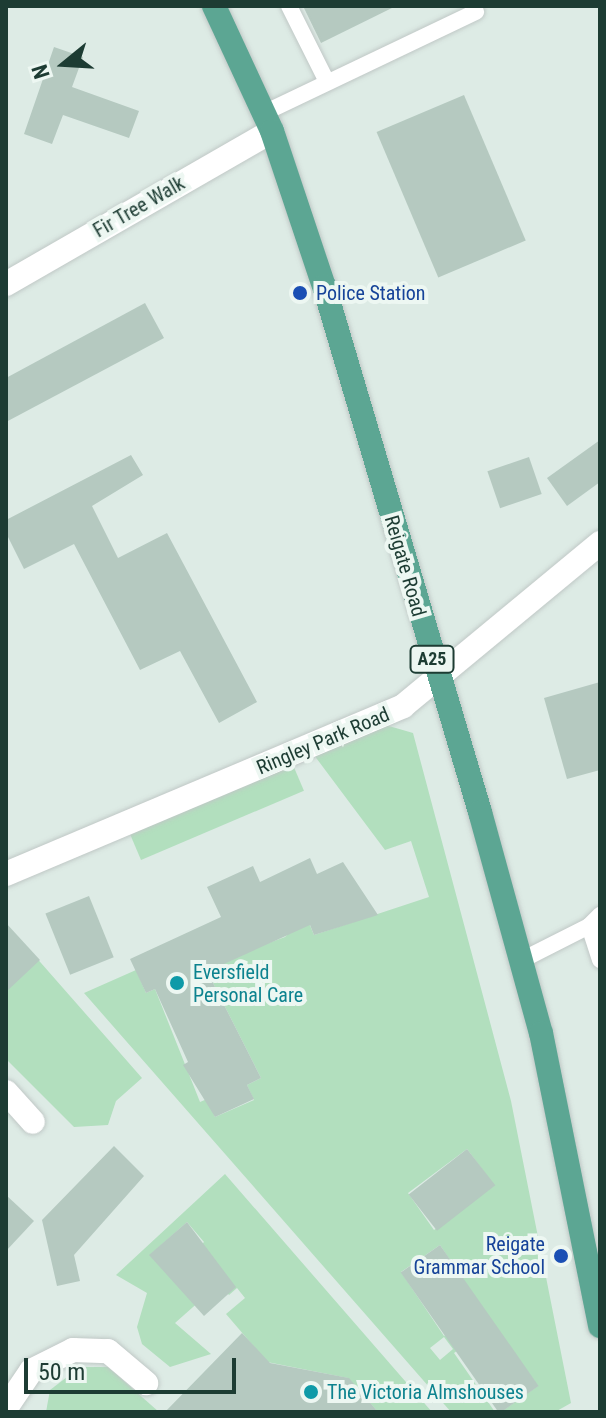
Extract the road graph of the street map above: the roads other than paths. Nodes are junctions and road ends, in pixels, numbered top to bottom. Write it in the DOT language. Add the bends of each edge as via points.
graph roads {
  1 [pos="214,6"];
  2 [pos="289,6"];
  3 [pos="476,12"];
  4 [pos="327,82"];
  5 [pos="268,122"];
  6 [pos="6,284"];
  7 [pos="600,543"];
  8 [pos="437,677"];
  9 [pos="6,874"];
  10 [pos="594,920"];
  11 [pos="522,960"];
  12 [pos="600,960"];
  13 [pos="6,1092"];
  14 [pos="33,1122"];
  15 [pos="600,1326"];
  16 [pos="146,1383"];
  17 [pos="6,1408"];
  1 -- 5 [label="main road, Reigate Road / A25"];
  2 -- 4 [label="lane"];
  3 -- 4 [label="lane"];
  4 -- 5 [label="lane"];
  5 -- 6 [label="street, Fir Tree Walk"];
  5 -- 8 [label="main road, Reigate Road / A25"];
  7 -- 8 [label="street, Ringley Park Road"];
  8 -- 9 [label="street, Ringley Park Road" via="403,706 361,726"];
  8 -- 11 [label="main road, Reigate Road / A25"];
  10 -- 11 [label="lane"];
  10 -- 12 [label="lane"];
  11 -- 15 [label="main road, Reigate Road / A25"];
  13 -- 14 [label="street"];
  16 -- 17 [label="street" via="108,1351 73,1350 31,1371"];
}
